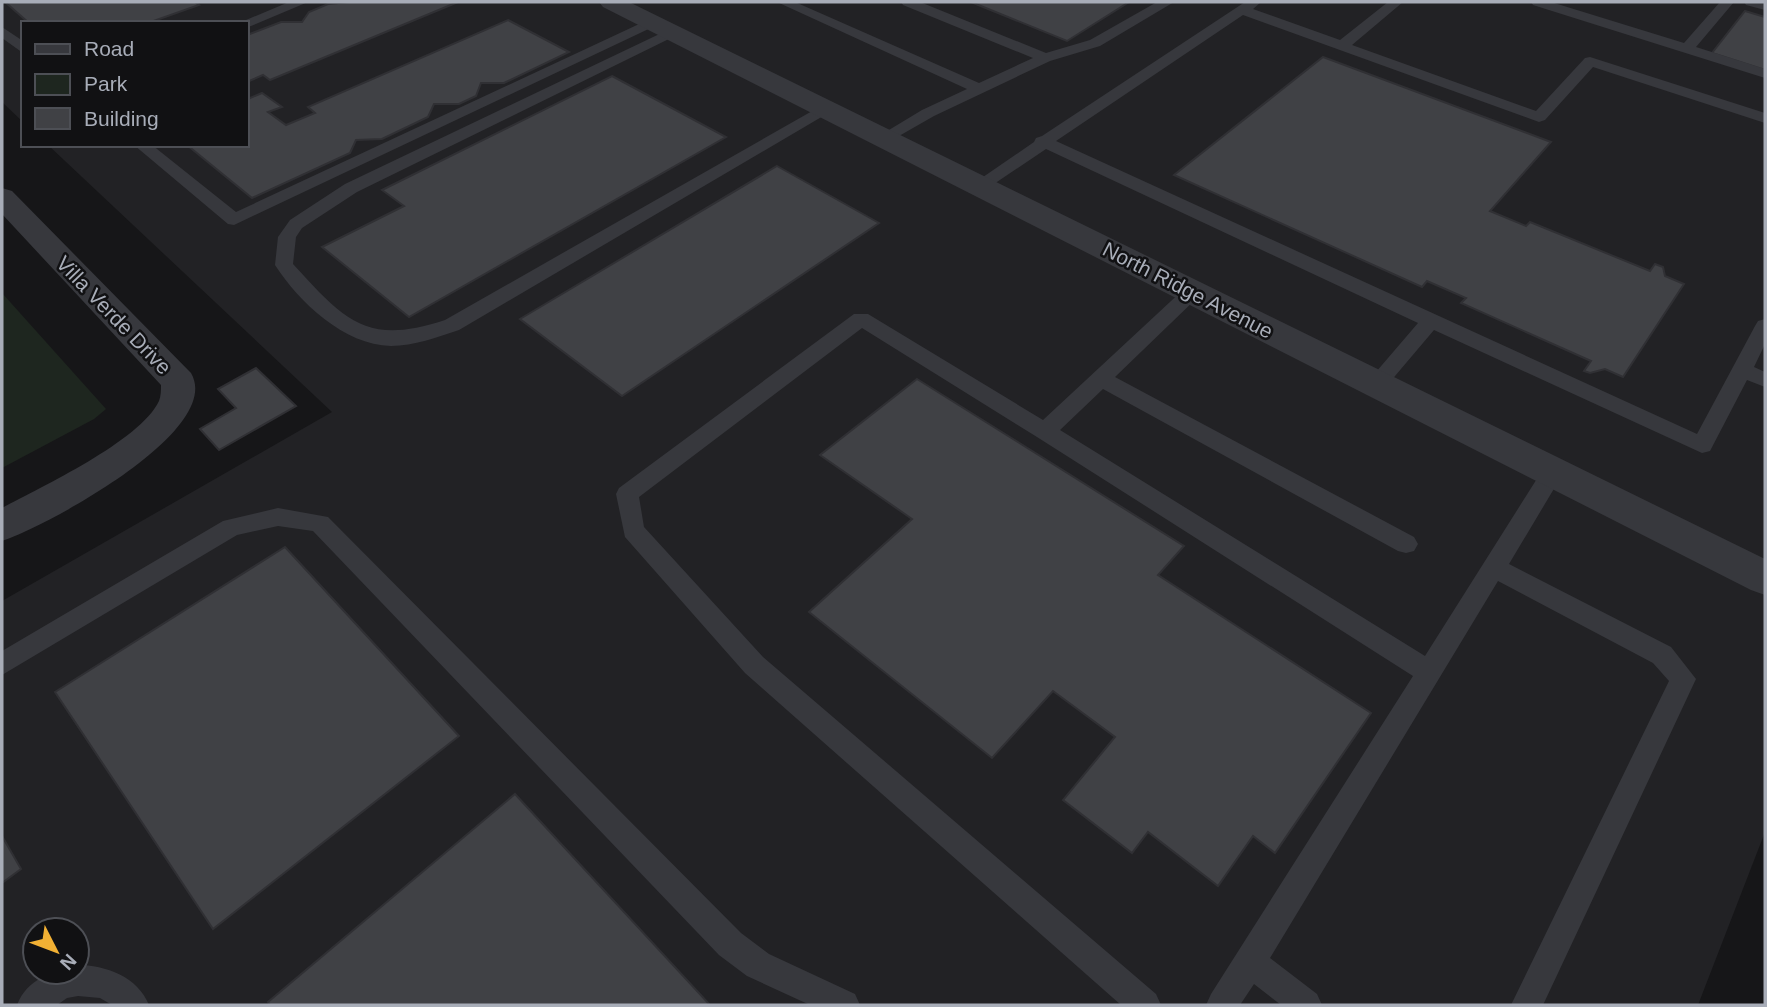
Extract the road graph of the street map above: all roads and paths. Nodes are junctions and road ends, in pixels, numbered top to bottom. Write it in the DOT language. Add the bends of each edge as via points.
graph roads {
  1 [pos="301,2"];
  2 [pos="611,2"];
  3 [pos="784,2"];
  4 [pos="908,2"];
  5 [pos="1167,2"];
  6 [pos="1396,2"];
  7 [pos="1538,2"];
  8 [pos="1727,2"];
  9 [pos="1751,2"];
  10 [pos="1248,6"];
  11 [pos="1765,6"];
  12 [pos="248,22"];
  13 [pos="662,27"];
  14 [pos="2,32"];
  15 [pos="1343,46"];
  16 [pos="21,47"];
  17 [pos="1686,50"];
  18 [pos="1045,58"];
  19 [pos="1765,75"];
  20 [pos="980,89"];
  21 [pos="827,109"];
  22 [pos="1765,118"];
  23 [pos="885,139"];
  24 [pos="1042,141"];
  25 [pos="144,147"];
  26 [pos="979,186"];
  27 [pos="2,197"];
  28 [pos="1192,292"];
  29 [pos="1431,321"];
  30 [pos="1765,326"];
  31 [pos="1741,370"];
  32 [pos="1100,378"];
  33 [pos="1765,380"];
  34 [pos="1377,384"];
  35 [pos="1045,431"];
  36 [pos="1553,472"];
  37 [pos="2,526"];
  38 [pos="1406,544"];
  39 [pos="1495,568"];
  40 [pos="1765,578"];
  41 [pos="2,664"];
  42 [pos="1430,673"];
  43 [pos="1250,962"];
  44 [pos="33,1005"];
  45 [pos="133,1005"];
  46 [pos="844,1005"];
  47 [pos="1145,1005"];
  48 [pos="1223,1005"];
  49 [pos="1306,1005"];
  50 [pos="1527,1005"];
  1 -- 12 [label="lane"];
  2 -- 13 [label="street, North Ridge Avenue"];
  3 -- 20 [label="lane"];
  4 -- 18 [label="lane"];
  5 -- 18 [label="lane" via="1095,44"];
  6 -- 15 [label="lane"];
  7 -- 17 [label="lane"];
  8 -- 17 [label="lane"];
  9 -- 11 [label="lane"];
  10 -- 15 [label="lane"];
  10 -- 24 [label="lane"];
  13 -- 21 [label="street, North Ridge Avenue"];
  13 -- 21 [label="lane" via="351,188 296,224 287,237 284,265 323,308 358,331 386,339 422,335 452,325"];
  13 -- 25 [label="lane" via="234,220"];
  14 -- 16 [label="lane"];
  15 -- 22 [label="lane" via="1539,117 1590,61"];
  17 -- 19 [label="lane"];
  18 -- 20 [label="lane"];
  20 -- 23 [label="lane"];
  21 -- 23 [label="street, North Ridge Avenue"];
  23 -- 26 [label="street, North Ridge Avenue"];
  24 -- 26 [label="lane"];
  24 -- 29 [label="lane"];
  26 -- 28 [label="street, North Ridge Avenue"];
  27 -- 37 [label="street, Villa Verde Drive" via="179,382 176,403 148,438 99,472"];
  28 -- 32 [label="lane"];
  28 -- 34 [label="street, North Ridge Avenue"];
  29 -- 31 [label="lane" via="1702,445"];
  29 -- 34 [label="lane"];
  30 -- 31 [label="lane"];
  31 -- 33 [label="lane"];
  32 -- 35 [label="lane"];
  32 -- 38 [label="lane"];
  34 -- 36 [label="street, North Ridge Avenue"];
  35 -- 42 [label="lane"];
  35 -- 47 [label="lane" via="860,319 627,494 633,530 754,665"];
  36 -- 39 [label="lane"];
  36 -- 40 [label="street, North Ridge Avenue"];
  39 -- 42 [label="lane"];
  39 -- 50 [label="lane" via="1662,655 1683,678"];
  41 -- 46 [label="lane" via="231,527 278,517 320,523 730,944 758,965"];
  42 -- 43 [label="lane"];
  43 -- 48 [label="lane"];
  43 -- 49 [label="lane"];
  44 -- 45 [label="lane" via="60,984 93,980 126,995"];
}
